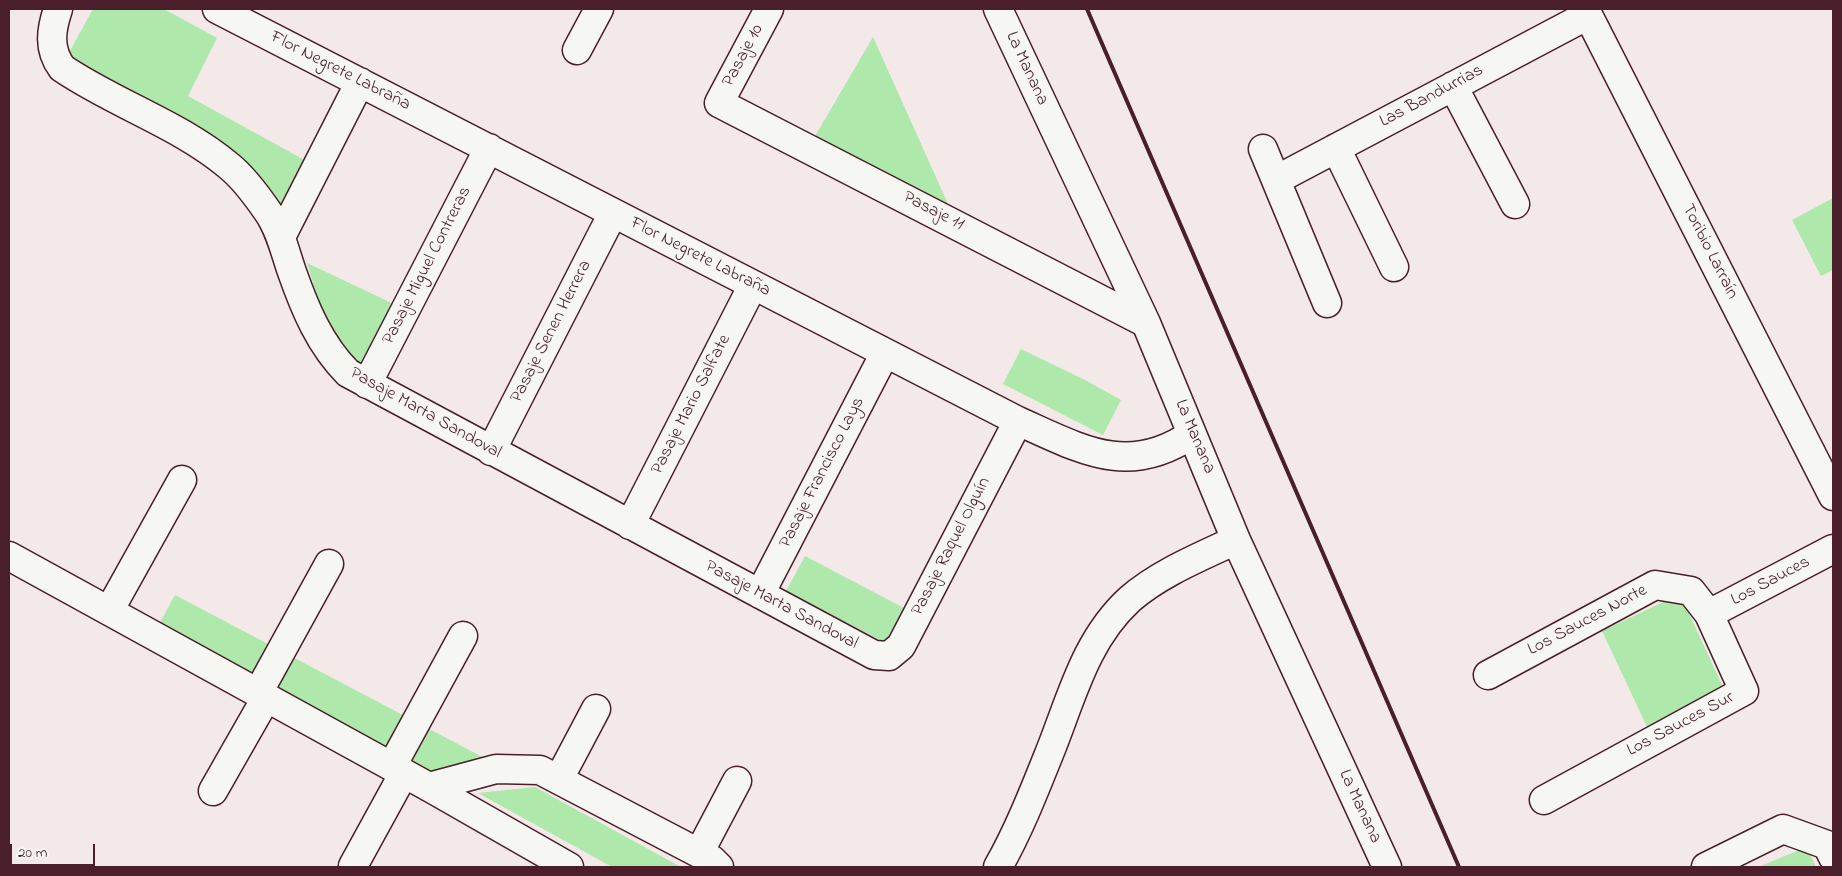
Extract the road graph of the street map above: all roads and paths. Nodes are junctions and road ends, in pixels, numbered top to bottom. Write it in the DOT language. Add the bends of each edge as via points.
graph roads {
  1 [pos="58,9"];
  2 [pos="217,9"];
  3 [pos="599,9"];
  4 [pos="769,9"];
  5 [pos="998,9"];
  6 [pos="1587,12"];
  7 [pos="576,50"];
  8 [pos="360,82"];
  9 [pos="1453,86"];
  10 [pos="719,102"];
  11 [pos="489,148"];
  12 [pos="1336,148"];
  13 [pos="1264,149"];
  14 [pos="1276,180"];
  15 [pos="1515,204"];
  16 [pos="613,213"];
  17 [pos="281,237"];
  18 [pos="1394,267"];
  19 [pos="753,285"];
  20 [pos="1327,303"];
  21 [pos="1146,323"];
  22 [pos="885,353"];
  23 [pos="367,384"];
  24 [pos="1018,421"];
  25 [pos="1192,434"];
  26 [pos="491,451"];
  27 [pos="182,480"];
  28 [pos="1833,496"];
  29 [pos="630,525"];
  30 [pos="1236,540"];
  31 [pos="1833,549"];
  32 [pos="9,556"];
  33 [pos="328,564"];
  34 [pos="760,594"];
  35 [pos="109,611"];
  36 [pos="1709,614"];
  37 [pos="463,636"];
  38 [pos="874,656"];
  39 [pos="1488,675"];
  40 [pos="262,696"];
  41 [pos="596,709"];
  42 [pos="398,770"];
  43 [pos="559,780"];
  44 [pos="737,781"];
  45 [pos="429,787"];
  46 [pos="213,792"];
  47 [pos="1544,800"];
  48 [pos="1833,857"];
  49 [pos="532,859"];
  50 [pos="709,860"];
  51 [pos="353,866"];
  52 [pos="569,867"];
  53 [pos="998,867"];
  54 [pos="1387,867"];
  55 [pos="1706,867"];
  1 -- 17 [label="street, Pasaje Marta Sandoval" via="51,37 54,57 62,68 184,134 230,166 269,214"];
  2 -- 8 [label="street, Flor Negrete Labraña"];
  3 -- 7 [label="street"];
  4 -- 10 [label="street, Pasaje 10"];
  5 -- 21 [label="street, La Manana"];
  6 -- 9 [label="street, Las Bandurrias"];
  6 -- 28 [label="street, Toribio Larraín"];
  8 -- 11 [label="street, Flor Negrete Labraña"];
  8 -- 17 [label="street"];
  9 -- 12 [label="street, Las Bandurrias"];
  9 -- 15 [label="street"];
  10 -- 21 [label="street, Pasaje 11"];
  11 -- 16 [label="street, Flor Negrete Labraña"];
  11 -- 23 [label="street, Pasaje Miguel Contreras"];
  12 -- 14 [label="street, Las Bandurrias"];
  12 -- 18 [label="street"];
  13 -- 14 [label="street"];
  14 -- 20 [label="street"];
  16 -- 19 [label="street, Flor Negrete Labraña"];
  16 -- 26 [label="street, Pasaje Senen Herrera"];
  17 -- 23 [label="street, Pasaje Marta Sandoval" via="319,336 332,358"];
  19 -- 22 [label="street, Flor Negrete Labraña"];
  19 -- 29 [label="street, Pasaje Mario Salfate"];
  21 -- 25 [label="street, La Manana"];
  22 -- 24 [label="street, Flor Negrete Labraña"];
  22 -- 34 [label="street, Pasaje Francisco Lays"];
  23 -- 26 [label="street, Pasaje Marta Sandoval"];
  24 -- 25 [label="street, Flor Negrete Labraña" via="1081,449 1110,457 1152,454 1178,444"];
  24 -- 38 [label="street, Pasaje Raquel Olguín" via="901,646 889,656"];
  25 -- 30 [label="street, La Manana"];
  26 -- 29 [label="street, Pasaje Marta Sandoval"];
  27 -- 35 [label="street"];
  29 -- 34 [label="street, Pasaje Marta Sandoval"];
  30 -- 53 [label="street" via="1148,585 1114,615 1101,632 1081,670 1030,802"];
  30 -- 54 [label="street, La Manana"];
  31 -- 36 [label="street, Los Sauces"];
  32 -- 35 [label="street"];
  33 -- 40 [label="street"];
  34 -- 38 [label="street, Pasaje Marta Sandoval"];
  35 -- 40 [label="street"];
  36 -- 39 [label="street, Los Sauces Norte" via="1691,591 1655,585"];
  36 -- 47 [label="street, Los Sauces Sur" via="1744,691"];
  37 -- 42 [label="street"];
  40 -- 42 [label="street"];
  40 -- 46 [label="street"];
  41 -- 43 [label="street"];
  42 -- 45 [label="street"];
  42 -- 51 [label="street"];
  43 -- 45 [label="street" via="540,770 496,770"];
  43 -- 50 [label="street"];
  44 -- 50 [label="street"];
  45 -- 49 [label="street"];
  48 -- 55 [label="street" via="1827,845 1783,829"];
  49 -- 52 [label="street"];
}
